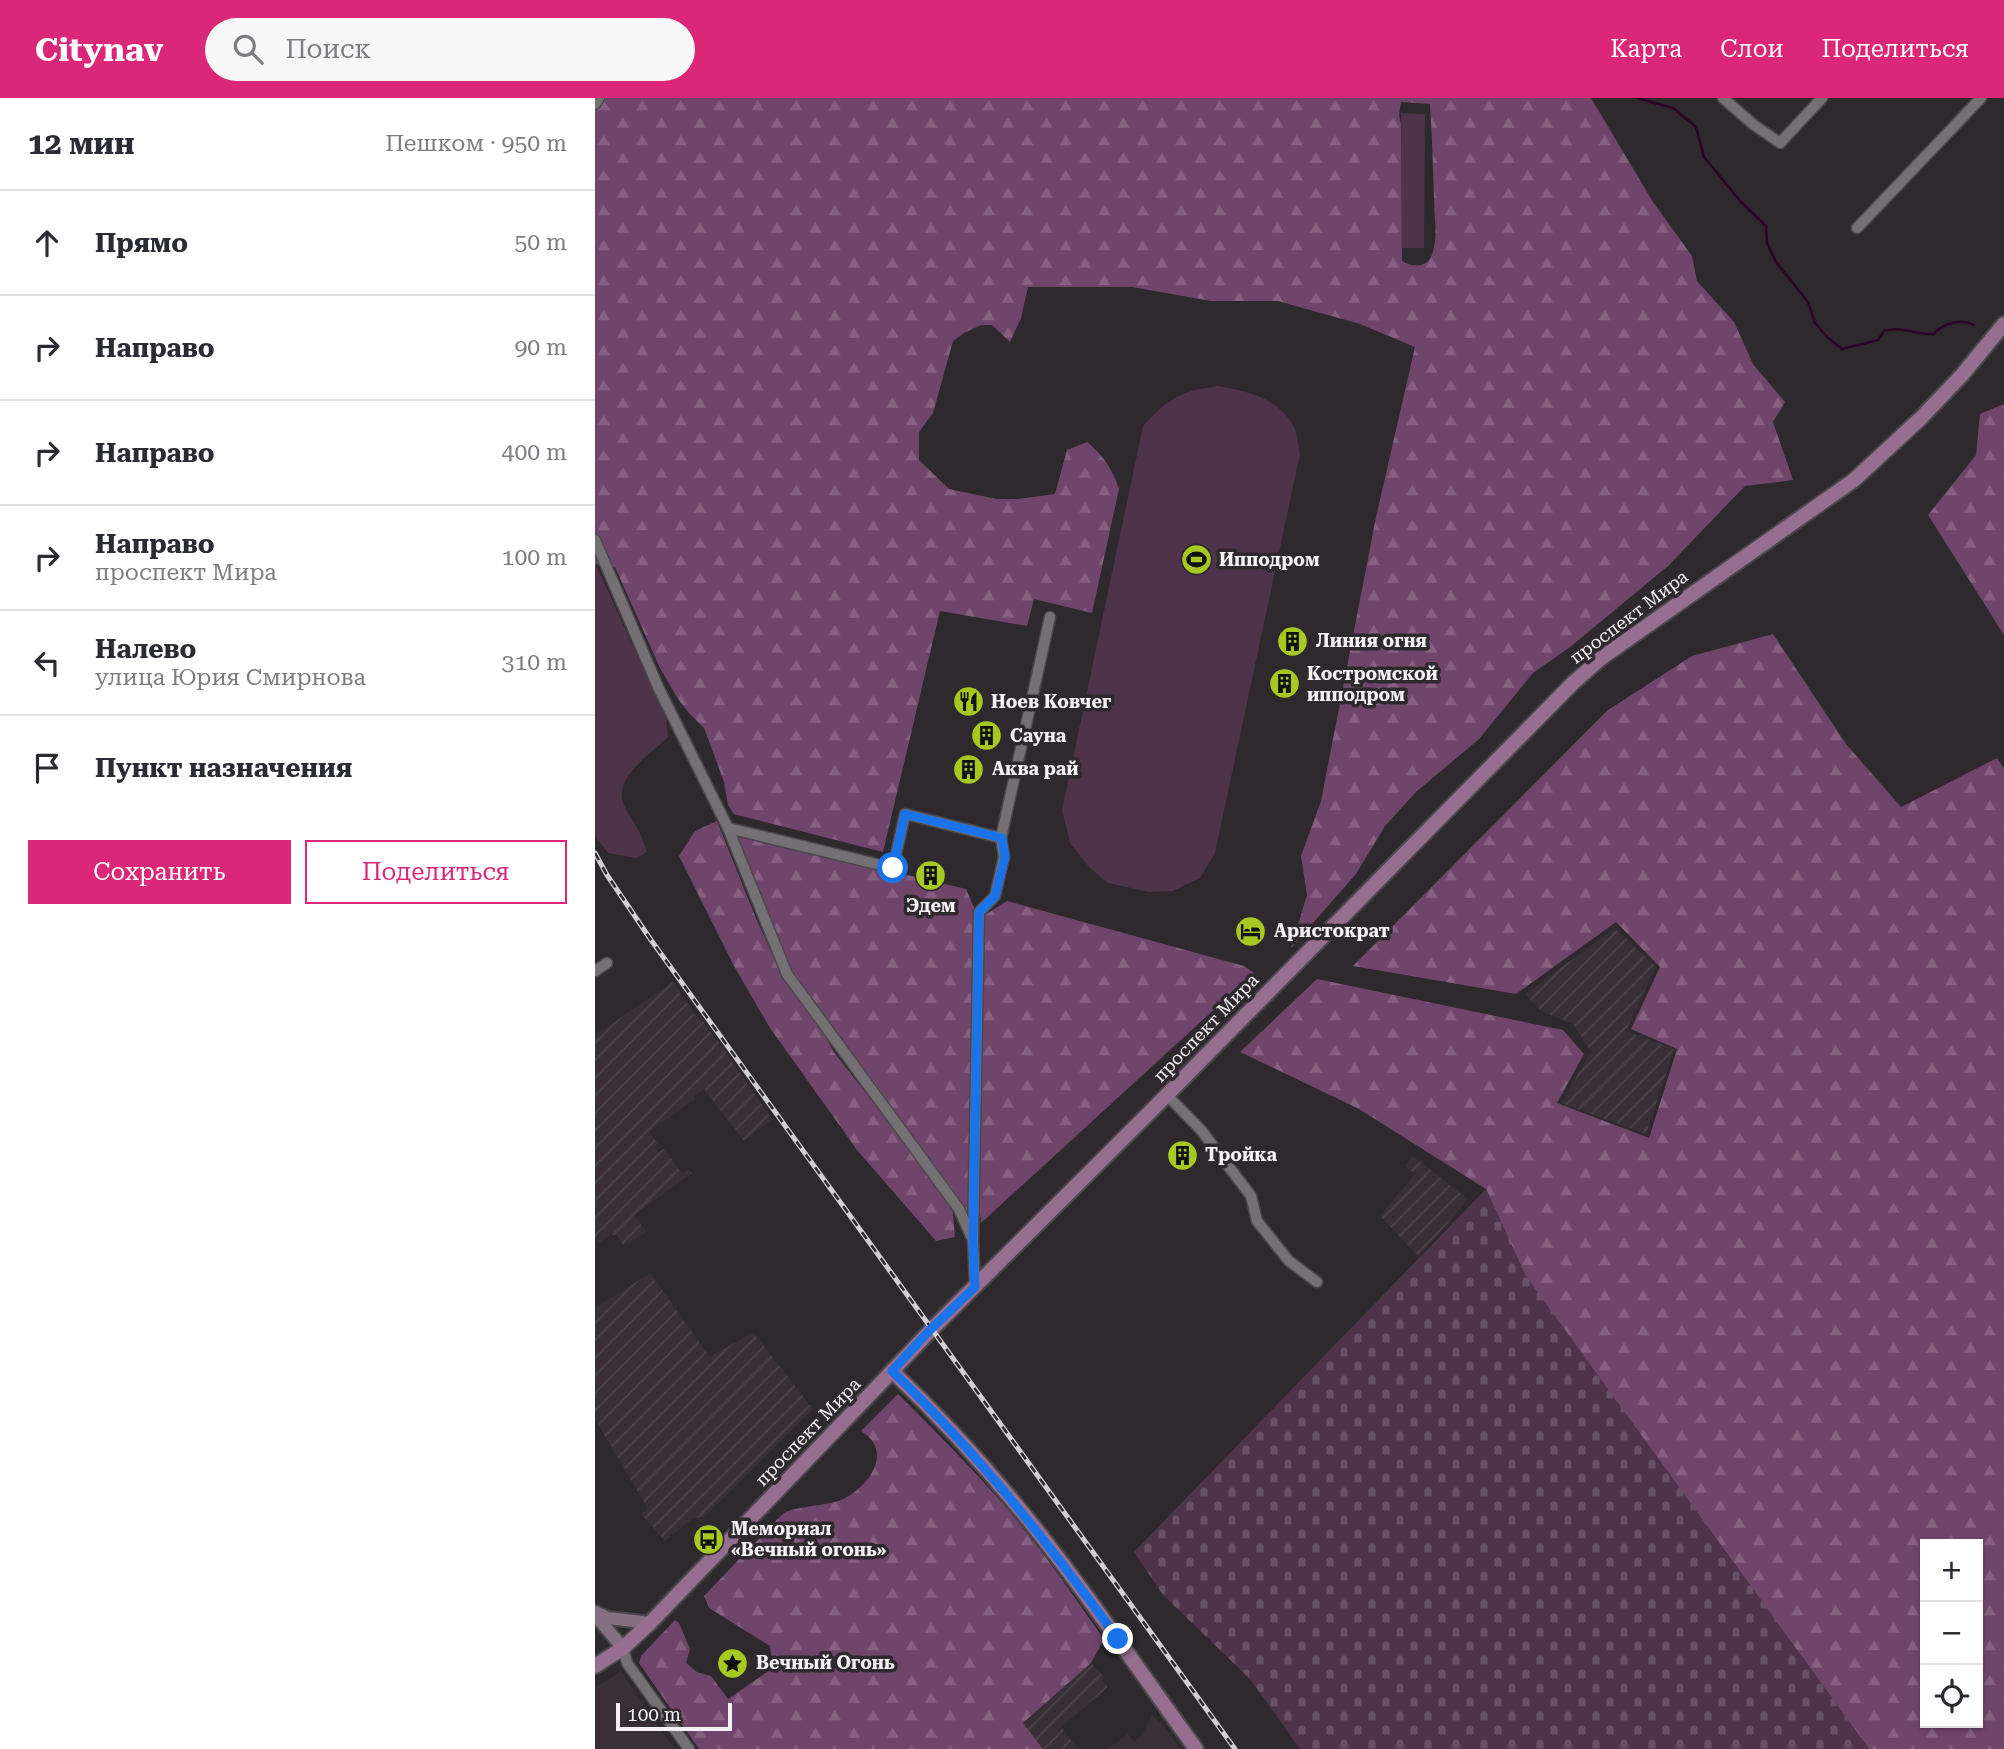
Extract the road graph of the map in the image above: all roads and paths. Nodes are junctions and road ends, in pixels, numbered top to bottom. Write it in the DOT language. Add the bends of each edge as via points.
graph roads {
  1 [pos="599,98"];
  2 [pos="1723,98"];
  3 [pos="1822,98"];
  4 [pos="1981,98"];
  5 [pos="595,104"];
  6 [pos="1857,228"];
  7 [pos="2004,324"];
  8 [pos="595,540"];
  9 [pos="1050,617"];
  10 [pos="727,828"];
  11 [pos="1002,838"];
  12 [pos="607,963"];
  13 [pos="595,971"];
  14 [pos="1167,1095"];
  15 [pos="973,1240"];
  16 [pos="1317,1282"];
  17 [pos="975,1287"];
  18 [pos="892,1371"];
  19 [pos="595,1614"];
  20 [pos="650,1623"];
  21 [pos="623,1648"];
  22 [pos="595,1667"];
  23 [pos="689,1749"];
  24 [pos="1196,1749"];
  1 -- 5 [label="street"];
  2 -- 3 [label="street" via="1780,143"];
  4 -- 6 [label="street"];
  7 -- 14 [label="main road, проспект Мира" via="1921,418 1854,480 1600,659 1573,683"];
  8 -- 10 [label="street"];
  9 -- 11 [label="street"];
  10 -- 11 [label="street" via="893,868 905,814"];
  10 -- 15 [label="street" via="787,974 959,1209"];
  11 -- 15 [label="street" via="1005,857 995,896 979,912"];
  12 -- 13 [label="street"];
  14 -- 16 [label="street" via="1201,1130 1251,1196 1257,1221 1289,1261"];
  14 -- 17 [label="main road, проспект Мира"];
  15 -- 17 [label="street"];
  17 -- 18 [label="main road, проспект Мира"];
  18 -- 20 [label="main road, проспект Мира"];
  18 -- 24 [label="main road" via="1007,1493"];
  19 -- 20 [label="street"];
  19 -- 21 [label="street"];
  20 -- 21 [label="main road, проспект Мира"];
  21 -- 22 [label="main road, проспект Мира"];
  21 -- 23 [label="street" via="627,1663"];
}
